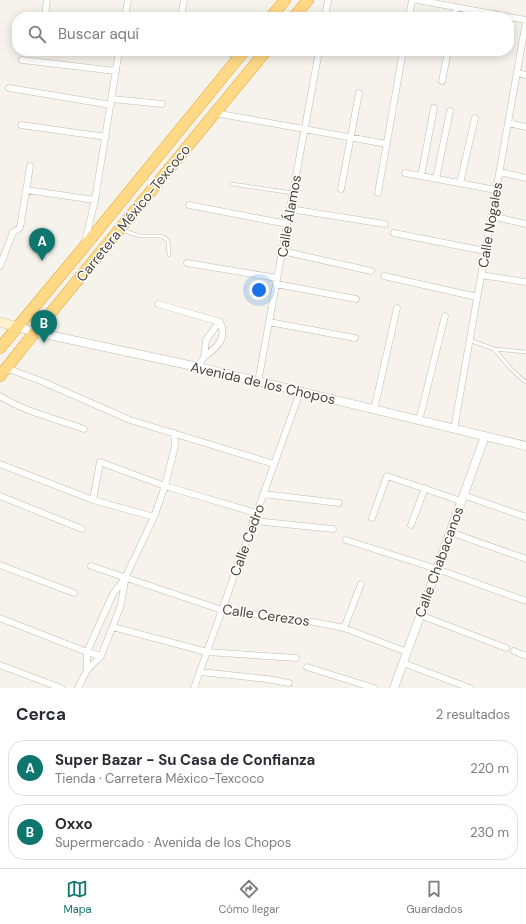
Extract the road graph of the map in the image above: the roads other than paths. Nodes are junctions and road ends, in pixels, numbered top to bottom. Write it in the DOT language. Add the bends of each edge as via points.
graph roads {
  1 [pos="47,0"];
  2 [pos="128,0"];
  3 [pos="184,0"];
  4 [pos="285,0"];
  5 [pos="308,0"];
  6 [pos="328,0"];
  7 [pos="412,0"];
  8 [pos="417,0"];
  9 [pos="456,8"];
  10 [pos="46,12"];
  11 [pos="126,12"];
  12 [pos="182,12"];
  13 [pos="275,12"];
  14 [pos="298,12"];
  15 [pos="326,12"];
  16 [pos="410,12"];
  17 [pos="455,12"];
  18 [pos="479,12"];
  19 [pos="514,18"];
  20 [pos="526,20"];
  21 [pos="118,56"];
  22 [pos="240,56"];
  23 [pos="262,56"];
  24 [pos="318,56"];
  25 [pos="402,56"];
  26 [pos="447,56"];
  27 [pos="22,60"];
  28 [pos="116,71"];
  29 [pos="517,73"];
  30 [pos="526,75"];
  31 [pos="442,81"];
  32 [pos="9,88"];
  33 [pos="359,93"];
  34 [pos="112,102"];
  35 [pos="162,104"];
  36 [pos="434,108"];
  37 [pos="450,111"];
  38 [pos="215,113"];
  39 [pos="475,118"];
  40 [pos="508,123"];
  41 [pos="21,125"];
  42 [pos="526,127"];
  43 [pos="305,129"];
  44 [pos="106,137"];
  45 [pos="351,137"];
  46 [pos="387,144"];
  47 [pos="30,166"];
  48 [pos="500,172"];
  49 [pos="405,173"];
  50 [pos="421,176"];
  51 [pos="526,178"];
  52 [pos="436,179"];
  53 [pos="460,183"];
  54 [pos="232,184"];
  55 [pos="341,189"];
  56 [pos="26,190"];
  57 [pos="496,190"];
  58 [pos="293,193"];
  59 [pos="378,193"];
  60 [pos="95,200"];
  61 [pos="189,205"];
  62 [pos="290,209"];
  63 [pos="491,216"];
  64 [pos="288,224"];
  65 [pos="385,224"];
  66 [pos="526,224"];
  67 [pos="119,230"];
  68 [pos="394,233"];
  69 [pos="84,247"];
  70 [pos="282,251"];
  71 [pos="485,251"];
  72 [pos="169,255"];
  73 [pos="187,263"];
  74 [pos="0,266"];
  75 [pos="370,271"];
  76 [pos="481,275"];
  77 [pos="384,276"];
  78 [pos="277,281"];
  79 [pos="526,282"];
  80 [pos="477,297"];
  81 [pos="356,299"];
  82 [pos="158,304"];
  83 [pos="396,308"];
  84 [pos="445,316"];
  85 [pos="0,322"];
  86 [pos="220,322"];
  87 [pos="269,322"];
  88 [pos="18,327"];
  89 [pos="35,332"];
  90 [pos="355,338"];
  91 [pos="470,340"];
  92 [pos="0,348"];
  93 [pos="494,349"];
  94 [pos="526,352"];
  95 [pos="204,357"];
  96 [pos="198,367"];
  97 [pos="3,372"];
  98 [pos="258,382"];
  99 [pos="526,382"];
  100 [pos="300,392"];
  101 [pos="0,396"];
  102 [pos="374,410"];
  103 [pos="419,420"];
  104 [pos="84,429"];
  105 [pos="454,429"];
  106 [pos="174,433"];
  107 [pos="485,436"];
  108 [pos="526,446"];
  109 [pos="0,464"];
  110 [pos="274,464"];
  111 [pos="165,486"];
  112 [pos="424,488"];
  113 [pos="263,494"];
  114 [pos="0,496"];
  115 [pos="462,498"];
  116 [pos="93,500"];
  117 [pos="339,503"];
  118 [pos="256,514"];
  119 [pos="154,517"];
  120 [pos="526,517"];
  121 [pos="372,518"];
  122 [pos="253,520"];
  123 [pos="411,525"];
  124 [pos="82,529"];
  125 [pos="333,529"];
  126 [pos="450,532"];
  127 [pos="346,540"];
  128 [pos="526,559"];
  129 [pos="0,565"];
  130 [pos="91,566"];
  131 [pos="437,569"];
  132 [pos="125,578"];
  133 [pos="361,584"];
  134 [pos="74,593"];
  135 [pos="526,601"];
  136 [pos="222,610"];
  137 [pos="420,615"];
  138 [pos="0,618"];
  139 [pos="113,627"];
  140 [pos="344,628"];
  141 [pos="506,648"];
  142 [pos="514,651"];
  143 [pos="87,652"];
  144 [pos="207,652"];
  145 [pos="407,652"];
  146 [pos="101,656"];
  147 [pos="526,656"];
  148 [pos="296,658"];
  149 [pos="403,664"];
  150 [pos="0,665"];
  151 [pos="307,667"];
  152 [pos="87,670"];
  153 [pos="200,672"];
  154 [pos="289,683"];
  155 [pos="61,688"];
  156 [pos="78,688"];
  157 [pos="194,688"];
  158 [pos="374,688"];
  159 [pos="394,688"];
  160 [pos="470,688"];
  1 -- 10 [label="street"];
  2 -- 11 [label="street"];
  3 -- 12 [label="street"];
  4 -- 13 [label="highway"];
  5 -- 14 [label="highway"];
  6 -- 15 [label="street"];
  7 -- 16 [label="street"];
  8 -- 9 [label="street"];
  9 -- 17 [label="street"];
  9 -- 18 [label="street"];
  19 -- 20 [label="street"];
  20 -- 29 [label="street, Calle Nogales"];
  21 -- 28 [label="street"];
  22 -- 69 [label="highway, Carretera México-Texcoco"];
  23 -- 38 [label="highway, Carretera México-Texcoco"];
  24 -- 43 [label="street, Calle Álamos"];
  25 -- 46 [label="street"];
  26 -- 31 [label="street"];
  27 -- 28 [label="street"];
  28 -- 34 [label="street"];
  29 -- 30 [label="street"];
  29 -- 40 [label="street, Calle Nogales"];
  32 -- 34 [label="street"];
  33 -- 45 [label="street"];
  34 -- 35 [label="street"];
  34 -- 44 [label="street"];
  36 -- 50 [label="street"];
  37 -- 52 [label="street"];
  38 -- 43 [label="street"];
  38 -- 67 [label="highway, Carretera México-Texcoco"];
  39 -- 53 [label="street"];
  40 -- 42 [label="street"];
  40 -- 48 [label="street, Calle Nogales"];
  41 -- 44 [label="street"];
  43 -- 45 [label="street"];
  43 -- 58 [label="street, Calle Álamos"];
  44 -- 60 [label="street"];
  45 -- 46 [label="street"];
  45 -- 55 [label="street"];
  46 -- 59 [label="street"];
  47 -- 56 [label="street"];
  48 -- 51 [label="street"];
  48 -- 57 [label="street, Calle Nogales"];
  49 -- 50 [label="street"];
  50 -- 52 [label="street"];
  52 -- 53 [label="street"];
  53 -- 57 [label="street"];
  54 -- 58 [label="lane"];
  56 -- 60 [label="street"];
  56 -- 74 [label="street" via="20,228 13,232"];
  57 -- 63 [label="street, Calle Nogales"];
  58 -- 62 [label="street, Calle Álamos"];
  60 -- 69 [label="street"];
  61 -- 64 [label="street"];
  62 -- 64 [label="street, Calle Álamos"];
  62 -- 65 [label="street"];
  63 -- 66 [label="street"];
  63 -- 71 [label="street, Calle Nogales"];
  64 -- 70 [label="street, Calle Álamos"];
  67 -- 72 [label="lane" via="140,236 161,236 168,242"];
  67 -- 89 [label="highway, Carretera México-Texcoco"];
  68 -- 71 [label="street"];
  69 -- 88 [label="highway, Carretera México-Texcoco"];
  70 -- 75 [label="street"];
  70 -- 78 [label="street, Calle Álamos"];
  71 -- 76 [label="street, Calle Nogales"];
  73 -- 78 [label="street"];
  76 -- 79 [label="street"];
  76 -- 80 [label="street, Calle Nogales"];
  77 -- 80 [label="street"];
  78 -- 81 [label="street"];
  78 -- 87 [label="street, Calle Álamos"];
  80 -- 91 [label="street, Calle Nogales"];
  82 -- 86 [label="street"];
  83 -- 102 [label="street"];
  84 -- 103 [label="street"];
  85 -- 88 [label="main road, Avenida de los Chopos"];
  86 -- 95 [label="street" via="206,340"];
  86 -- 95 [label="street" via="223,335 219,344"];
  87 -- 90 [label="street"];
  87 -- 98 [label="street, Calle Álamos"];
  88 -- 89 [label="street, Avenida de los Chopos"];
  88 -- 92 [label="highway, Carretera México-Texcoco"];
  89 -- 96 [label="street, Avenida de los Chopos"];
  89 -- 97 [label="highway, Carretera México-Texcoco"];
  91 -- 93 [label="lane"];
  91 -- 105 [label="street, Calle Nogales"];
  93 -- 94 [label="lane"];
  93 -- 99 [label="lane"];
  95 -- 96 [label="street"];
  96 -- 98 [label="street, Avenida de los Chopos"];
  97 -- 106 [label="street" via="41,381 130,420"];
  98 -- 100 [label="street, Avenida de los Chopos"];
  100 -- 102 [label="street, Avenida de los Chopos"];
  100 -- 110 [label="street, Calle Cedro"];
  101 -- 104 [label="street" via="11,403"];
  102 -- 103 [label="street, Avenida de los Chopos"];
  103 -- 105 [label="street, Avenida de los Chopos"];
  105 -- 107 [label="street, Avenida de los Chopos"];
  106 -- 110 [label="street"];
  106 -- 111 [label="street" via="175,446"];
  107 -- 108 [label="street, Avenida de los Chopos"];
  107 -- 115 [label="street, Calle Chabacanos"];
  109 -- 116 [label="street"];
  110 -- 113 [label="street, Calle Cedro"];
  111 -- 116 [label="street" via="100,462"];
  111 -- 118 [label="street"];
  111 -- 119 [label="street"];
  112 -- 115 [label="street"];
  112 -- 121 [label="street" via="387,476"];
  112 -- 123 [label="street"];
  113 -- 117 [label="street"];
  113 -- 118 [label="street, Calle Cedro"];
  114 -- 124 [label="street"];
  115 -- 120 [label="street"];
  115 -- 126 [label="street, Calle Chabacanos"];
  116 -- 119 [label="street"];
  118 -- 122 [label="street, Calle Cedro"];
  119 -- 132 [label="street"];
  122 -- 125 [label="street"];
  122 -- 136 [label="street, Calle Cedro"];
  126 -- 128 [label="street"];
  126 -- 131 [label="street, Calle Chabacanos"];
  127 -- 131 [label="street"];
  129 -- 134 [label="street"];
  130 -- 132 [label="street, Calle Cerezos"];
  131 -- 135 [label="street"];
  131 -- 137 [label="street, Calle Chabacanos"];
  132 -- 136 [label="street, Calle Cerezos"];
  132 -- 139 [label="street" via="121,606"];
  132 -- 143 [label="street" via="113,594"];
  133 -- 140 [label="street"];
  136 -- 140 [label="street, Calle Cerezos"];
  136 -- 144 [label="street, Calle Cedro"];
  137 -- 141 [label="street"];
  137 -- 145 [label="street, Calle Chabacanos"];
  138 -- 143 [label="street"];
  139 -- 144 [label="street"];
  139 -- 146 [label="street"];
  140 -- 145 [label="street, Calle Cerezos"];
  142 -- 147 [label="street"];
  143 -- 146 [label="street"];
  143 -- 152 [label="street"];
  144 -- 148 [label="street"];
  144 -- 153 [label="street, Calle Cedro"];
  145 -- 149 [label="street, Calle Chabacanos"];
  146 -- 152 [label="street"];
  149 -- 159 [label="street, Calle Chabacanos"];
  149 -- 160 [label="street"];
  150 -- 155 [label="street"];
  151 -- 158 [label="street"];
  152 -- 156 [label="street"];
  153 -- 154 [label="street"];
  153 -- 157 [label="street, Calle Cedro"];
}
